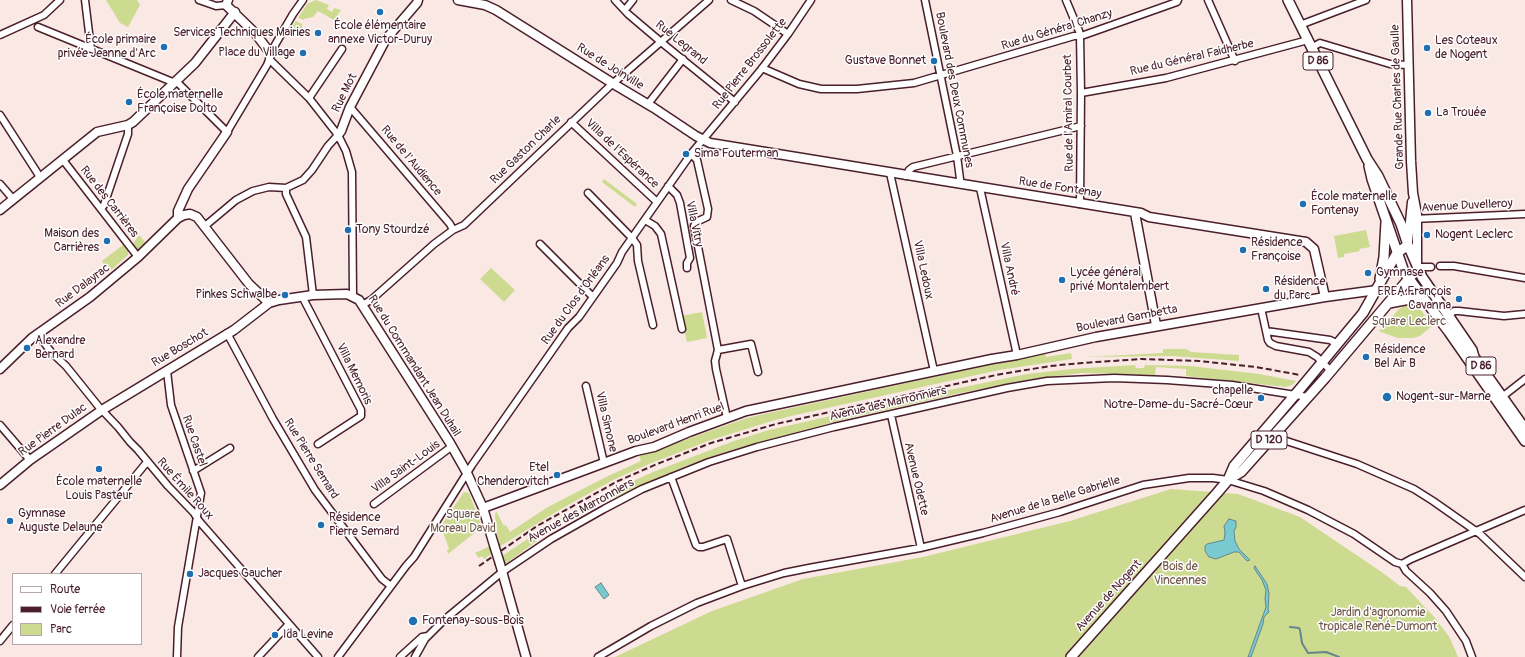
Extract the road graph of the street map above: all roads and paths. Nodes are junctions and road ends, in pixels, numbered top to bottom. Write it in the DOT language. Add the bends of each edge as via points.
graph roads {
  1 [pos="60,0"];
  2 [pos="85,0"];
  3 [pos="199,0"];
  4 [pos="303,0"];
  5 [pos="418,0"];
  6 [pos="458,0"];
  7 [pos="615,0"];
  8 [pos="633,0"];
  9 [pos="709,0"];
  10 [pos="731,0"];
  11 [pos="812,0"];
  12 [pos="924,0"];
  13 [pos="1066,0"];
  14 [pos="1178,0"];
  15 [pos="1208,0"];
  16 [pos="1366,0"];
  17 [pos="1406,0"];
  18 [pos="1290,1"];
  19 [pos="488,2"];
  20 [pos="227,3"];
  21 [pos="625,10"];
  22 [pos="235,12"];
  23 [pos="1300,25"];
  24 [pos="38,27"];
  25 [pos="788,34"];
  26 [pos="0,35"];
  27 [pos="1080,35"];
  28 [pos="661,42"];
  29 [pos="1310,44"];
  30 [pos="91,49"];
  31 [pos="342,49"];
  32 [pos="270,57"];
  33 [pos="682,59"];
  34 [pos="1235,61"];
  35 [pos="1408,65"];
  36 [pos="762,68"];
  37 [pos="940,77"];
  38 [pos="175,82"];
  39 [pos="613,83"];
  40 [pos="1081,93"];
  41 [pos="309,98"];
  42 [pos="735,102"];
  43 [pos="648,104"];
  44 [pos="350,107"];
  45 [pos="0,117"];
  46 [pos="571,122"];
  47 [pos="128,125"];
  48 [pos="1081,126"];
  49 [pos="227,132"];
  50 [pos="338,135"];
  51 [pos="703,140"];
  52 [pos="750,150"];
  53 [pos="691,154"];
  54 [pos="957,156"];
  55 [pos="1367,159"];
  56 [pos="63,160"];
  57 [pos="890,173"];
  58 [pos="906,176"];
  59 [pos="40,178"];
  60 [pos="0,184"];
  61 [pos="960,184"];
  62 [pos="668,186"];
  63 [pos="286,188"];
  64 [pos="980,188"];
  65 [pos="588,193"];
  66 [pos="13,199"];
  67 [pos="657,202"];
  68 [pos="1080,204"];
  69 [pos="101,209"];
  70 [pos="0,210"];
  71 [pos="1135,213"];
  72 [pos="1525,214"];
  73 [pos="178,218"];
  74 [pos="1386,219"];
  75 [pos="645,220"];
  76 [pos="1409,222"];
  77 [pos="205,226"];
  78 [pos="453,230"];
  79 [pos="632,238"];
  80 [pos="540,244"];
  81 [pos="1408,244"];
  82 [pos="1397,253"];
  83 [pos="138,257"];
  84 [pos="1440,266"];
  85 [pos="1417,267"];
  86 [pos="1430,267"];
  87 [pos="687,268"];
  88 [pos="1525,278"];
  89 [pos="1409,279"];
  90 [pos="1378,288"];
  91 [pos="313,295"];
  92 [pos="304,296"];
  93 [pos="354,296"];
  94 [pos="592,297"];
  95 [pos="1325,297"];
  96 [pos="1426,302"];
  97 [pos="269,303"];
  98 [pos="1389,303"];
  99 [pos="362,306"];
  100 [pos="1262,308"];
  101 [pos="1525,314"];
  102 [pos="1445,319"];
  103 [pos="653,325"];
  104 [pos="1156,325"];
  105 [pos="682,329"];
  106 [pos="1266,331"];
  107 [pos="38,334"];
  108 [pos="227,334"];
  109 [pos="1338,344"];
  110 [pos="718,350"];
  111 [pos="1017,355"];
  112 [pos="1323,362"];
  113 [pos="0,369"];
  114 [pos="167,370"];
  115 [pos="1331,370"];
  116 [pos="758,372"];
  117 [pos="934,372"];
  118 [pos="1525,379"];
  119 [pos="883,383"];
  120 [pos="586,386"];
  121 [pos="1295,395"];
  122 [pos="1308,397"];
  123 [pos="1502,397"];
  124 [pos="102,410"];
  125 [pos="890,415"];
  126 [pos="727,418"];
  127 [pos="0,425"];
  128 [pos="1525,430"];
  129 [pos="1262,433"];
  130 [pos="1273,436"];
  131 [pos="1525,441"];
  132 [pos="318,444"];
  133 [pos="451,447"];
  134 [pos="230,448"];
  135 [pos="30,460"];
  136 [pos="147,462"];
  137 [pos="604,462"];
  138 [pos="193,471"];
  139 [pos="467,474"];
  140 [pos="671,477"];
  141 [pos="1228,480"];
  142 [pos="0,485"];
  143 [pos="374,504"];
  144 [pos="482,508"];
  145 [pos="1525,510"];
  146 [pos="197,518"];
  147 [pos="1476,531"];
  148 [pos="921,548"];
  149 [pos="1402,564"];
  150 [pos="502,572"];
  151 [pos="56,573"];
  152 [pos="1525,577"];
  153 [pos="391,586"];
  154 [pos="742,586"];
  155 [pos="289,624"];
  156 [pos="12,626"];
  157 [pos="428,636"];
  158 [pos="0,641"];
  159 [pos="407,650"];
  160 [pos="176,657"];
  161 [pos="258,657"];
  162 [pos="318,657"];
  163 [pos="338,657"];
  164 [pos="400,657"];
  165 [pos="415,657"];
  166 [pos="526,657"];
  167 [pos="598,657"];
  168 [pos="1071,657"];
  169 [pos="1472,657"];
  1 -- 26 [label="street" via="44,15"];
  2 -- 30 [label="street"];
  3 -- 20 [label="street" via="216,6"];
  4 -- 32 [label="street" via="292,14"];
  5 -- 44 [label="street, Rue Mot" via="386,39"];
  6 -- 19 [label="street, Rue de Joinville"];
  7 -- 21 [label="street, Rue Legrand"];
  8 -- 21 [label="street"];
  9 -- 28 [label="street, Rue Gaston Charle"];
  10 -- 25 [label="street" via="754,11"];
  11 -- 25 [label="street, Rue Pierre Brossolette"];
  12 -- 37 [label="street, Boulevard des Deux Communes"];
  13 -- 27 [label="street, Rue de l'Amiral Courbet"];
  14 -- 27 [label="street, Rue du Général Chanzy"];
  15 -- 34 [label="street"];
  16 -- 23 [label="street"];
  17 -- 35 [label="street, Grande Rue Charles de Gaulle"];
  18 -- 23 [label="main road, D 86"];
  19 -- 39 [label="street, Rue de Joinville"];
  20 -- 22 [label="street"];
  21 -- 28 [label="street, Rue Legrand"];
  22 -- 32 [label="street" via="255,33"];
  22 -- 38 [label="street" via="208,48"];
  23 -- 29 [label="main road, D 86"];
  24 -- 30 [label="street"];
  25 -- 36 [label="street, Rue Pierre Brossolette"];
  27 -- 37 [label="street, Rue du Général Chanzy"];
  27 -- 40 [label="street, Rue de l'Amiral Courbet"];
  28 -- 33 [label="street, Rue Legrand"];
  28 -- 39 [label="street, Rue Gaston Charle"];
  29 -- 34 [label="street, Rue du Général Faidherbe"];
  29 -- 35 [label="street, Rue du Général Faidherbe" via="1320,43 1390,64"];
  29 -- 55 [label="main road, D 86"];
  30 -- 38 [label="street"];
  31 -- 41 [label="street"];
  32 -- 41 [label="street"];
  32 -- 49 [label="street"];
  33 -- 42 [label="street, Rue Legrand"];
  33 -- 43 [label="street"];
  34 -- 40 [label="street, Rue du Général Faidherbe" via="1204,71"];
  35 -- 76 [label="street, Grande Rue Charles de Gaulle" via="1413,193"];
  36 -- 37 [label="street, Rue du Général Chanzy" via="799,84 821,89 857,89 914,83"];
  36 -- 42 [label="street, Rue Pierre Brossolette"];
  37 -- 54 [label="street, Boulevard des Deux Communes"];
  38 -- 47 [label="street"];
  38 -- 49 [label="street"];
  39 -- 43 [label="street, Rue de Joinville"];
  39 -- 46 [label="street, Rue Gaston Charle"];
  40 -- 48 [label="street, Rue de l'Amiral Courbet"];
  41 -- 50 [label="street"];
  42 -- 51 [label="street, Rue Pierre Brossolette"];
  43 -- 51 [label="street, Rue de Joinville"];
  44 -- 50 [label="street, Rue Mot"];
  44 -- 78 [label="street, Rue de l'Audience"];
  45 -- 59 [label="street"];
  46 -- 67 [label="street, Villa de l'Espérance"];
  46 -- 78 [label="street, Rue Gaston Charle" via="464,225"];
  47 -- 56 [label="street" via="99,131"];
  47 -- 69 [label="street" via="128,134"];
  48 -- 54 [label="street"];
  48 -- 68 [label="street, Rue de l'Amiral Courbet"];
  49 -- 73 [label="street" via="188,189 178,211"];
  50 -- 63 [label="street, Rue Mot" via="303,180"];
  50 -- 93 [label="street" via="352,172"];
  51 -- 52 [label="street, Rue de Joinville"];
  51 -- 53 [label="street, Rue du Clos d'Orléans"];
  52 -- 57 [label="street, Rue de Fontenay"];
  53 -- 62 [label="street, Rue du Clos d'Orléans"];
  53 -- 110 [label="street" via="697,160 708,209 707,218 696,222 694,226"];
  54 -- 58 [label="street" via="913,167"];
  54 -- 61 [label="street, Boulevard des Deux Communes"];
  55 -- 74 [label="main road, D 86"];
  55 -- 76 [label="main road, D 86"];
  56 -- 59 [label="street"];
  56 -- 69 [label="street, Rue des Carrières"];
  57 -- 58 [label="street, Rue de Fontenay"];
  57 -- 117 [label="street, Villa Ledoux"];
  58 -- 61 [label="street, Rue de Fontenay"];
  59 -- 66 [label="street"];
  60 -- 66 [label="street"];
  61 -- 64 [label="street, Rue de Fontenay"];
  62 -- 67 [label="street, Rue du Clos d'Orléans"];
  62 -- 87 [label="street, Villa Vitry" via="677,195 680,203 690,258"];
  63 -- 77 [label="street" via="269,187 253,191 236,200"];
  63 -- 91 [label="street" via="286,194 306,237"];
  64 -- 68 [label="street, Rue de Fontenay"];
  64 -- 111 [label="street, Villa André"];
  65 -- 79 [label="street"];
  66 -- 70 [label="street"];
  67 -- 75 [label="street, Rue du Clos d'Orléans"];
  68 -- 71 [label="street, Rue de Fontenay"];
  69 -- 83 [label="street, Rue des Carrières"];
  71 -- 95 [label="street, Rue de Fontenay" via="1306,242 1314,249"];
  71 -- 104 [label="street"];
  72 -- 76 [label="street, Avenue Duvelleroy"];
  73 -- 77 [label="street" via="190,214 197,217"];
  73 -- 83 [label="street, Rue Dalayrac"];
  74 -- 82 [label="main road, D 86"];
  74 -- 90 [label="main road" via="1384,256"];
  75 -- 79 [label="street, Rue du Clos d'Orléans"];
  75 -- 105 [label="street" via="655,226 661,234"];
  76 -- 81 [label="main road, D 86"];
  76 -- 85 [label="street, Grande Rue Charles de Gaulle"];
  77 -- 97 [label="street" via="249,284"];
  78 -- 99 [label="street, Rue Gaston Charle"];
  79 -- 94 [label="street, Rue du Clos d'Orléans"];
  79 -- 103 [label="street" via="637,245 638,261"];
  80 -- 94 [label="street"];
  81 -- 82 [label="main road"];
  81 -- 85 [label="main road, D 86"];
  82 -- 89 [label="main road, D 86"];
  82 -- 90 [label="main road, D 120"];
  83 -- 107 [label="street, Rue Dalayrac" via="90,297"];
  84 -- 88 [label="street"];
  85 -- 86 [label="street"];
  85 -- 89 [label="main road, D 120"];
  85 -- 102 [label="main road, D 86"];
  89 -- 96 [label="main road, D 86"];
  89 -- 98 [label="main road, D 120"];
  90 -- 95 [label="street, Boulevard Gambetta"];
  90 -- 109 [label="main road, D 120" via="1363,313"];
  91 -- 92 [label="street, Rue du Commandant Jean Duhail"];
  91 -- 93 [label="street, Rue du Commandant Jean Duhail" via="342,293"];
  92 -- 97 [label="street, Rue du Commandant Jean Duhail"];
  92 -- 132 [label="street, Villa Memoris" via="361,410 361,416"];
  93 -- 99 [label="street, Rue du Commandant Jean Duhail"];
  94 -- 139 [label="street, Rue du Clos d'Orléans"];
  95 -- 100 [label="street, Boulevard Gambetta"];
  96 -- 98 [label="main road" via="1410,299"];
  96 -- 102 [label="main road, D 86"];
  97 -- 108 [label="street, Rue Boschot"];
  98 -- 115 [label="main road, D 120"];
  99 -- 133 [label="street, Rue du Commandant Jean Duhail"];
  100 -- 104 [label="street, Boulevard Gambetta"];
  100 -- 106 [label="street"];
  101 -- 102 [label="street" via="1504,316 1459,311"];
  102 -- 123 [label="main road, D 86"];
  102 -- 131 [label="main road, D 86"];
  104 -- 111 [label="street, Boulevard Gambetta"];
  106 -- 109 [label="street" via="1330,340"];
  106 -- 112 [label="street" via="1271,344 1309,352"];
  107 -- 113 [label="street, Rue Dalayrac"];
  107 -- 124 [label="street, Rue Émile Roux"];
  108 -- 114 [label="street, Rue Boschot"];
  108 -- 153 [label="street, Rue Pierre Semard" via="316,490 382,579"];
  109 -- 112 [label="main road, D 120"];
  110 -- 116 [label="street" via="751,344"];
  110 -- 126 [label="street" via="716,369"];
  111 -- 117 [label="street, Boulevard Gambetta"];
  112 -- 115 [label="street"];
  112 -- 121 [label="main road, D 120"];
  114 -- 124 [label="street, Rue Boschot"];
  114 -- 138 [label="street, Rue Castel" via="171,405"];
  115 -- 122 [label="main road, D 120"];
  117 -- 119 [label="street, Boulevard Gambetta"];
  118 -- 123 [label="street"];
  119 -- 126 [label="street, Boulevard Henri Ruel" via="782,403"];
  120 -- 137 [label="street, Villa Simone"];
  121 -- 122 [label="street, Avenue des Marronniers"];
  121 -- 125 [label="street, Avenue des Marronniers" via="1232,385 1167,380 1114,378 1047,381"];
  121 -- 129 [label="main road, D 120"];
  122 -- 130 [label="main road, D 120"];
  123 -- 128 [label="main road, D 86"];
  124 -- 135 [label="street, Rue Pierre Dulac"];
  124 -- 136 [label="street, Rue Émile Roux"];
  125 -- 140 [label="street, Avenue des Marronniers" via="759,446"];
  125 -- 148 [label="street, Avenue Odette"];
  126 -- 137 [label="street, Boulevard Henri Ruel" via="654,447"];
  127 -- 135 [label="street"];
  129 -- 130 [label="street"];
  129 -- 141 [label="main road, D 120" via="1234,466"];
  130 -- 141 [label="main road, D 120" via="1241,472"];
  130 -- 147 [label="street" via="1357,464 1406,486"];
  133 -- 139 [label="street, Rue du Commandant Jean Duhail"];
  133 -- 143 [label="street, Villa Saint-Louis"];
  134 -- 138 [label="street"];
  135 -- 142 [label="street, Rue Pierre Dulac"];
  136 -- 146 [label="street, Rue Émile Roux"];
  136 -- 151 [label="street"];
  137 -- 144 [label="street, Boulevard Henri Ruel"];
  138 -- 146 [label="street, Rue Castel" via="201,492"];
  139 -- 144 [label="street, Rue du Commandant Jean Duhail"];
  139 -- 153 [label="street, Rue du Clos d'Orléans" via="425,541"];
  140 -- 150 [label="street, Avenue des Marronniers" via="630,495 577,524"];
  140 -- 154 [label="street" via="696,545 703,547 727,539"];
  141 -- 148 [label="street, Avenue de la Belle Gabrielle" via="1189,478 1143,485 1018,524"];
  141 -- 149 [label="street, Avenue de la Belle Gabrielle" via="1264,491 1308,510 1354,534 1395,562"];
  141 -- 168 [label="main road, Avenue de Nogent / D 120"];
  144 -- 150 [label="street, Rue du Commandant Jean Duhail, bridge"];
  145 -- 147 [label="street"];
  146 -- 155 [label="street, Rue Émile Roux"];
  146 -- 160 [label="street, Rue Castel" via="178,627"];
  147 -- 149 [label="street"];
  147 -- 152 [label="street"];
  148 -- 154 [label="street, Avenue de la Belle Gabrielle" via="784,573"];
  149 -- 169 [label="street, Avenue de la Belle Gabrielle" via="1446,611 1466,641"];
  150 -- 157 [label="street, Avenue des Marronniers"];
  150 -- 166 [label="street, Rue du Commandant Jean Duhail"];
  153 -- 163 [label="street, Rue du Clos d'Orléans"];
  154 -- 167 [label="street, Avenue de la Belle Gabrielle" via="676,613"];
  155 -- 161 [label="street"];
  155 -- 162 [label="street, Rue Émile Roux"];
  156 -- 158 [label="street"];
  157 -- 159 [label="street" via="422,637"];
  157 -- 165 [label="street"];
  159 -- 164 [label="street"];
  159 -- 165 [label="street"];
}
